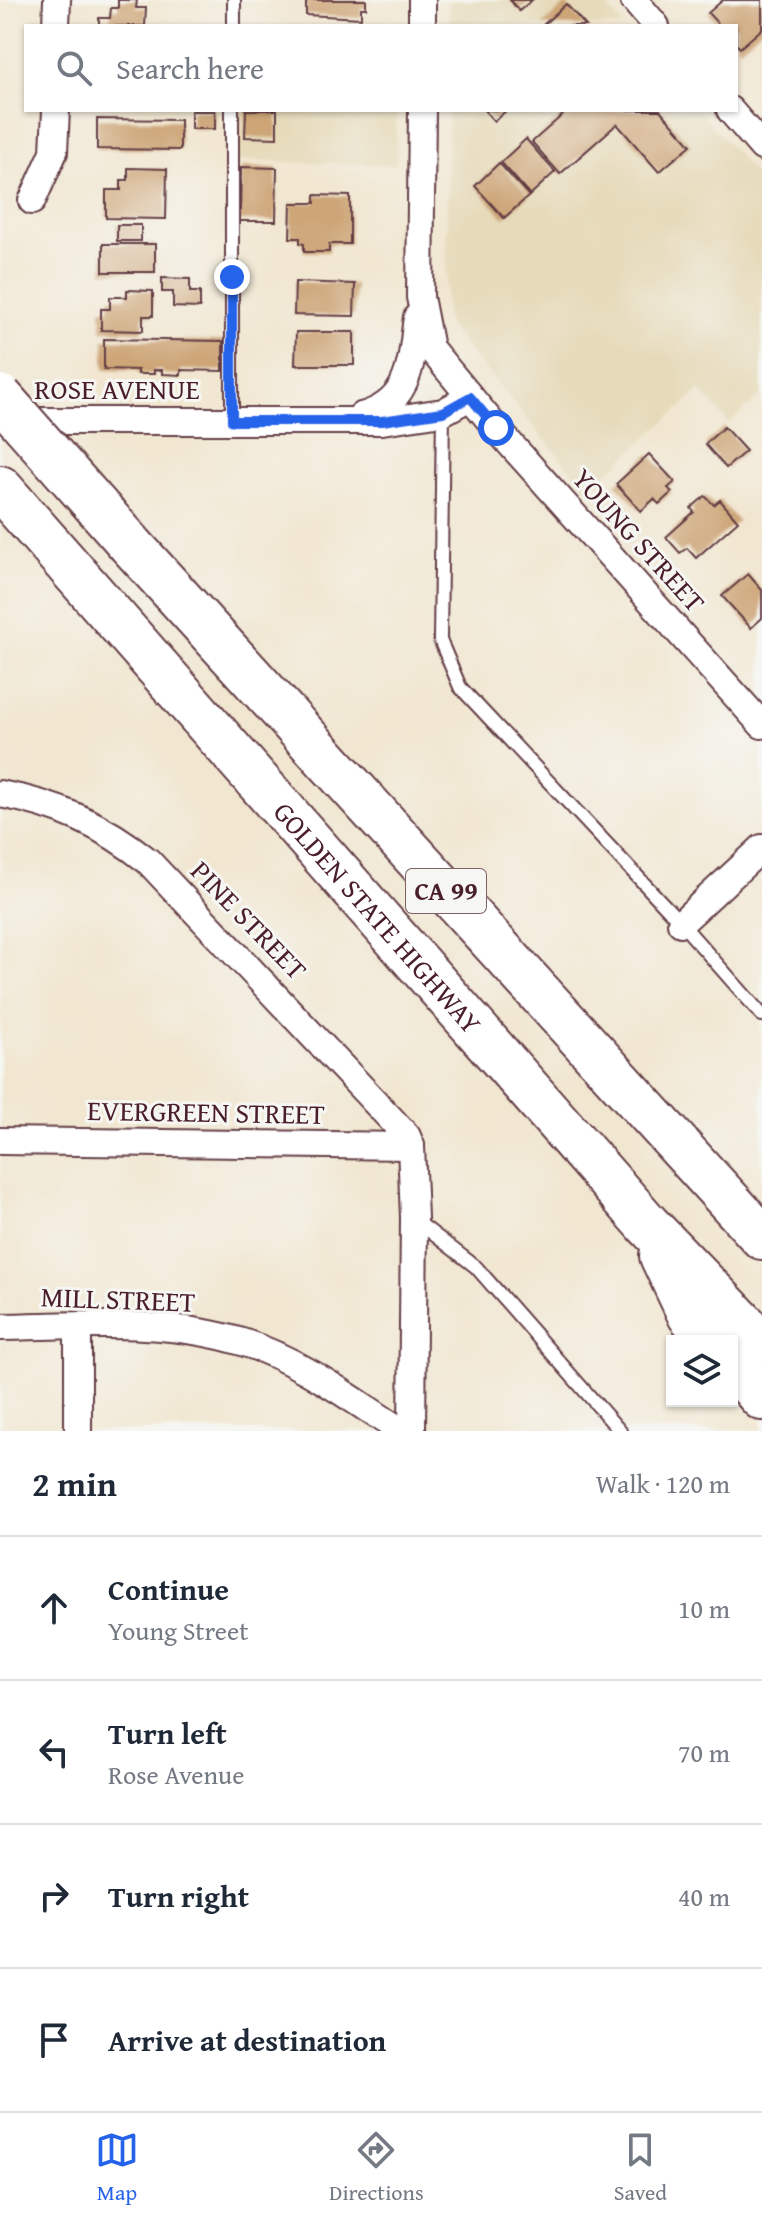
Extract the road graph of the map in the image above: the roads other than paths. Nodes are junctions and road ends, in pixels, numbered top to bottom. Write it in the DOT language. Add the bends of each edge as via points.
graph roads {
  1 [pos="57,0"];
  2 [pos="234,0"];
  3 [pos="422,0"];
  4 [pos="634,0"];
  5 [pos="56,24"];
  6 [pos="234,24"];
  7 [pos="422,24"];
  8 [pos="654,24"];
  9 [pos="56,112"];
  10 [pos="232,112"];
  11 [pos="422,112"];
  12 [pos="732,112"];
  13 [pos="762,147"];
  14 [pos="32,201"];
  15 [pos="420,297"];
  16 [pos="0,397"];
  17 [pos="470,397"];
  18 [pos="443,412"];
  19 [pos="0,421"];
  20 [pos="232,421"];
  21 [pos="335,421"];
  22 [pos="0,488"];
  23 [pos="762,725"];
  24 [pos="0,794"];
  25 [pos="762,848"];
  26 [pos="681,923"];
  27 [pos="762,1015"];
  28 [pos="0,1141"];
  29 [pos="411,1146"];
  30 [pos="414,1218"];
  31 [pos="648,1225"];
  32 [pos="762,1237"];
  33 [pos="78,1326"];
  34 [pos="0,1327"];
  35 [pos="707,1335"];
  36 [pos="762,1343"];
  37 [pos="738,1371"];
  38 [pos="762,1398"];
  39 [pos="78,1431"];
  40 [pos="401,1431"];
  41 [pos="412,1431"];
  42 [pos="620,1431"];
  1 -- 5 [label="street"];
  2 -- 6 [label="lane"];
  3 -- 7 [label="street"];
  4 -- 8 [label="street"];
  9 -- 14 [label="street" via="54,152"];
  10 -- 20 [label="lane"];
  11 -- 15 [label="street"];
  12 -- 13 [label="street"];
  15 -- 17 [label="street, YOUNG STREET" via="430,348"];
  15 -- 21 [label="street" via="406,380 397,395 366,415"];
  16 -- 32 [label="highway, CA 99, bridge"];
  17 -- 18 [label="street, ROSE AVENUE"];
  17 -- 23 [label="street, YOUNG STREET"];
  18 -- 21 [label="street, ROSE AVENUE"];
  18 -- 26 [label="lane" via="440,640 460,687"];
  19 -- 20 [label="street, ROSE AVENUE"];
  20 -- 21 [label="street, ROSE AVENUE"];
  22 -- 31 [label="highway, GOLDEN STATE HIGHWAY / CA 99"];
  24 -- 29 [label="street, PINE STREET" via="75,815 123,840 148,861 399,1124"];
  25 -- 26 [label="street"];
  26 -- 27 [label="lane"];
  28 -- 29 [label="street, EVERGREEN STREET"];
  29 -- 30 [label="street"];
  30 -- 41 [label="street"];
  30 -- 42 [label="lane" via="476,1267"];
  31 -- 35 [label="highway" via="690,1315"];
  31 -- 36 [label="highway, GOLDEN STATE HIGHWAY / CA 99"];
  33 -- 34 [label="street, MILL STREET"];
  33 -- 39 [label="street"];
  33 -- 40 [label="street, MILL STREET" via="153,1327 242,1342 322,1380"];
  37 -- 38 [label="highway"];
}
